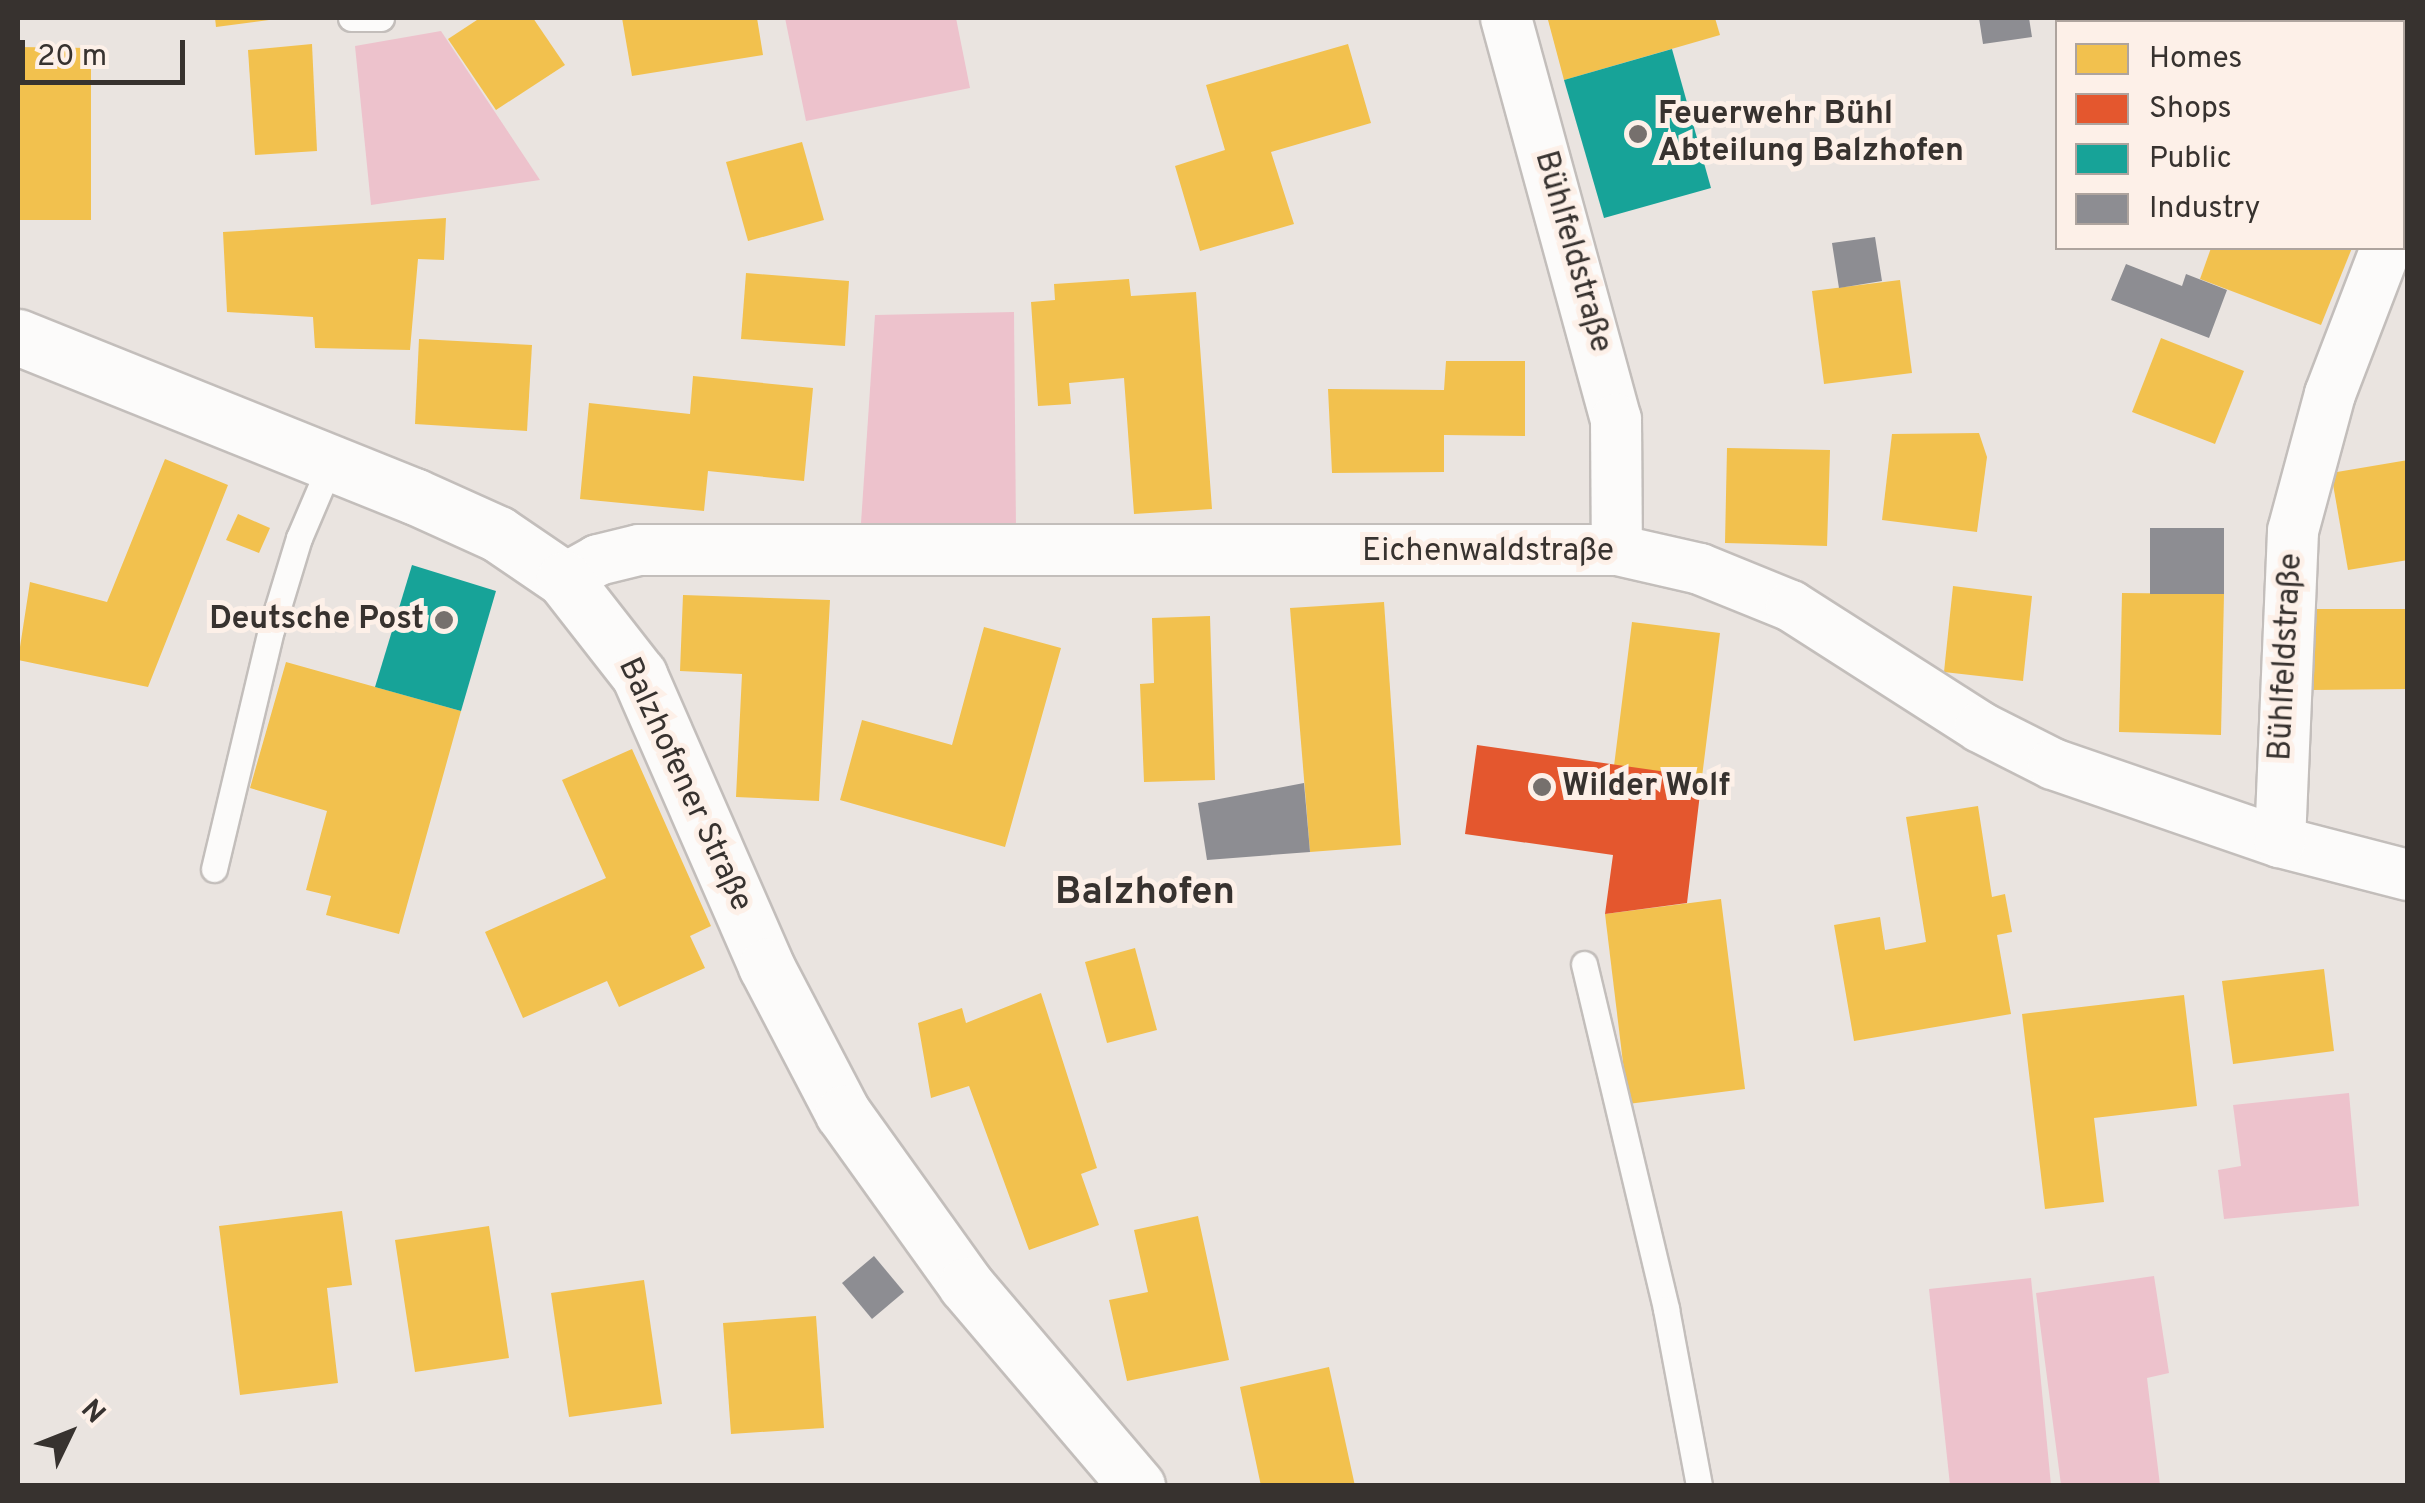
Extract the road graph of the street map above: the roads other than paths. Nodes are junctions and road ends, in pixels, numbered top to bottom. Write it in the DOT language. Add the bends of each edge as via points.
graph roads {
  1 [pos="351,18"];
  2 [pos="381,18"];
  3 [pos="1506,18"];
  4 [pos="2385,250"];
  5 [pos="18,337"];
  6 [pos="331,463"];
  7 [pos="1617,550"];
  8 [pos="564,579"];
  9 [pos="2280,842"];
  10 [pos="214,868"];
  11 [pos="2408,875"];
  12 [pos="1584,964"];
  13 [pos="1137,1486"];
  14 [pos="1699,1486"];
  1 -- 2 [label="lane"];
  3 -- 7 [label="street, Bühlfeldstraße" via="1616,419"];
  4 -- 9 [label="street, Bühlfeldstraße" via="2330,394 2293,531"];
  5 -- 6 [label="street, Balzhofener Straße"];
  6 -- 8 [label="street, Balzhofener Straße" via="498,534"];
  6 -- 10 [label="lane" via="271,630"];
  7 -- 8 [label="street, Eichenwaldstraße" via="640,550 598,560"];
  7 -- 9 [label="street, Eichenwaldstraße" via="1700,569 1791,606 1980,727 2052,764"];
  8 -- 13 [label="street, Balzhofener Straße" via="640,674 766,966 843,1114 966,1284"];
  9 -- 11 [label="street, Eichenwaldstraße"];
  12 -- 14 [label="lane" via="1666,1309"];
}
